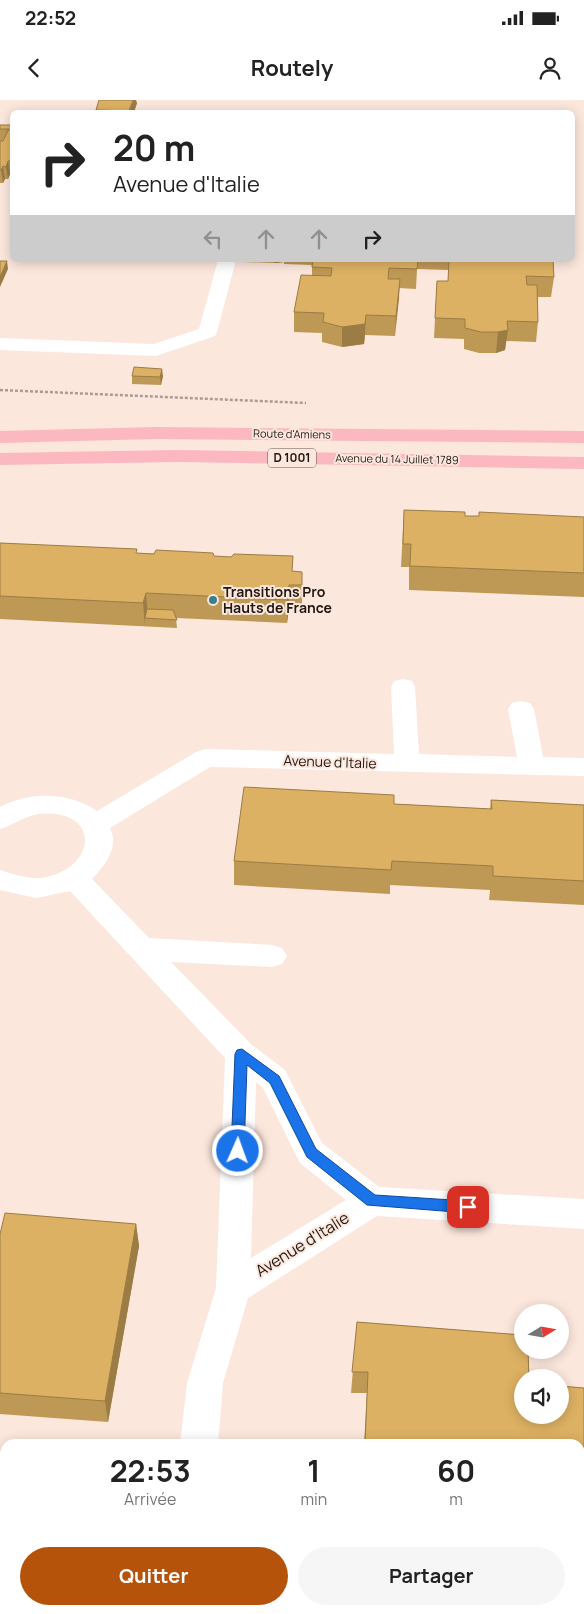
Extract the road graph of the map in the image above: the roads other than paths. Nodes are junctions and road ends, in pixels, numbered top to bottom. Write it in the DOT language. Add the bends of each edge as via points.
graph roads {
  1 [pos="226,262"];
  2 [pos="0,344"];
  3 [pos="0,437"];
  4 [pos="584,438"];
  5 [pos="0,459"];
  6 [pos="584,463"];
  7 [pos="403,687"];
  8 [pos="521,709"];
  9 [pos="407,764"];
  10 [pos="532,766"];
  11 [pos="584,767"];
  12 [pos="1,816"];
  13 [pos="95,825"];
  14 [pos="74,878"];
  15 [pos="0,880"];
  16 [pos="142,949"];
  17 [pos="272,956"];
  18 [pos="242,1054"];
  19 [pos="372,1201"];
  20 [pos="584,1214"];
  21 [pos="233,1288"];
  22 [pos="200,1439"];
  1 -- 2 [label="street" via="208,332 156,350"];
  3 -- 4 [label="main road, Route d'Amiens / D 1001" via="166,433"];
  5 -- 6 [label="main road, Avenue du 14 Juillet 1789 / D 1001" via="178,456"];
  7 -- 9 [label="street"];
  8 -- 10 [label="street"];
  9 -- 10 [label="street, Avenue d'Italie"];
  9 -- 13 [label="street, Avenue d'Italie" via="205,758"];
  10 -- 11 [label="street, Avenue d'Italie"];
  12 -- 13 [label="street" via="48,804 76,810"];
  13 -- 14 [label="street" via="100,847 91,864"];
  14 -- 15 [label="street" via="40,888 22,887"];
  14 -- 16 [label="street"];
  16 -- 17 [label="street"];
  16 -- 18 [label="street"];
  18 -- 19 [label="street" via="274,1080 311,1153"];
  18 -- 21 [label="street, Avenue d'Italie"];
  19 -- 20 [label="street"];
  19 -- 21 [label="street, Avenue d'Italie"];
  21 -- 22 [label="street, Avenue d'Italie" via="205,1384"];
}
